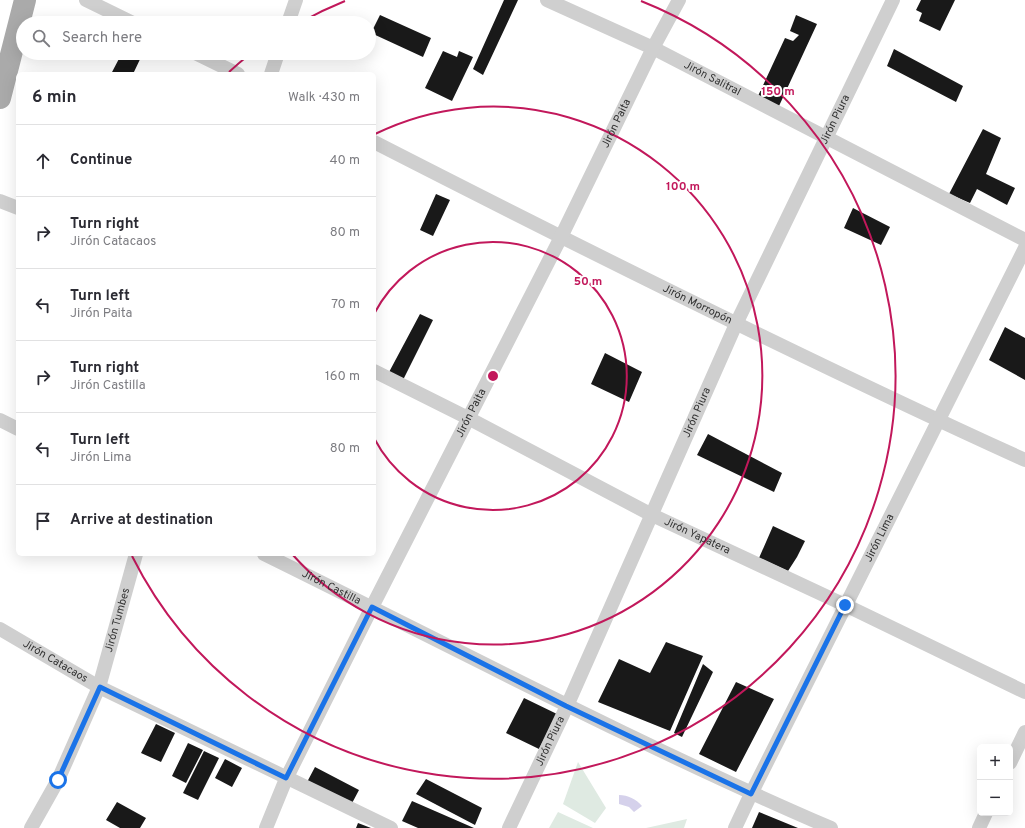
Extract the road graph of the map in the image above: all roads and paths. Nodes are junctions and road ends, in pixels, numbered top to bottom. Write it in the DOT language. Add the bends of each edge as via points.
graph roads {
  1 [pos="24,0"];
  2 [pos="86,0"];
  3 [pos="296,0"];
  4 [pos="547,0"];
  5 [pos="679,0"];
  6 [pos="893,0"];
  7 [pos="20,16"];
  8 [pos="119,16"];
  9 [pos="290,16"];
  10 [pos="16,33"];
  11 [pos="653,48"];
  12 [pos="209,60"];
  13 [pos="276,60"];
  14 [pos="234,72"];
  15 [pos="272,72"];
  16 [pos="0,98"];
  17 [pos="826,137"];
  18 [pos="376,143"];
  19 [pos="0,201"];
  20 [pos="16,207"];
  21 [pos="561,237"];
  22 [pos="1025,240"];
  23 [pos="1025,248"];
  24 [pos="736,324"];
  25 [pos="376,372"];
  26 [pos="468,418"];
  27 [pos="0,420"];
  28 [pos="938,420"];
  29 [pos="16,428"];
  30 [pos="1025,460"];
  31 [pos="652,515"];
  32 [pos="135,556"];
  33 [pos="268,556"];
  34 [pos="845,605"];
  35 [pos="372,607"];
  36 [pos="0,629"];
  37 [pos="100,687"];
  38 [pos="1025,692"];
  39 [pos="566,706"];
  40 [pos="1025,732"];
  41 [pos="1013,757"];
  42 [pos="286,778"];
  43 [pos="751,794"];
  44 [pos="985,816"];
  45 [pos="31,828"];
  46 [pos="266,828"];
  47 [pos="391,828"];
  48 [pos="509,828"];
  49 [pos="735,828"];
  50 [pos="831,828"];
  51 [pos="979,828"];
  1 -- 7 [label="main road"];
  2 -- 8 [label="street"];
  3 -- 9 [label="street"];
  4 -- 11 [label="street, Jirón Salitral"];
  5 -- 11 [label="street, Jirón Paita"];
  6 -- 17 [label="street, Jirón Piura"];
  10 -- 16 [label="main road"];
  11 -- 17 [label="street, Jirón Salitral"];
  11 -- 21 [label="street, Jirón Paita"];
  12 -- 14 [label="street"];
  13 -- 15 [label="street"];
  17 -- 22 [label="street, Jirón Salitral"];
  17 -- 24 [label="street, Jirón Piura"];
  18 -- 21 [label="street, Jirón Morropón"];
  19 -- 20 [label="street"];
  21 -- 24 [label="street, Jirón Morropón"];
  21 -- 26 [label="street, Jirón Paita"];
  23 -- 28 [label="street, Jirón Lima"];
  24 -- 28 [label="street, Jirón Morropón"];
  24 -- 31 [label="street, Jirón Piura"];
  25 -- 26 [label="street, Jirón Yapatera"];
  26 -- 31 [label="street, Jirón Yapatera"];
  26 -- 35 [label="street, Jirón Paita"];
  27 -- 29 [label="street"];
  28 -- 30 [label="street, Jirón Morropón"];
  28 -- 34 [label="street, Jirón Lima"];
  31 -- 34 [label="street, Jirón Yapatera"];
  31 -- 39 [label="street, Jirón Piura"];
  32 -- 37 [label="street, Jirón Tumbes"];
  33 -- 35 [label="street, Jirón Castilla"];
  34 -- 38 [label="street, Jirón Yapatera"];
  34 -- 43 [label="street, Jirón Lima"];
  35 -- 39 [label="street, Jirón Castilla"];
  35 -- 42 [label="street, Jirón Paita"];
  36 -- 37 [label="street, Jirón Catacaos"];
  37 -- 42 [label="street, Jirón Catacaos"];
  37 -- 45 [label="street, Jirón Tumbes" via="58,780"];
  39 -- 43 [label="street, Jirón Castilla"];
  39 -- 48 [label="street, Jirón Piura"];
  40 -- 41 [label="street"];
  42 -- 46 [label="street, Jirón Paita"];
  42 -- 47 [label="street, Jirón Catacaos"];
  43 -- 49 [label="street, Jirón Lima"];
  43 -- 50 [label="street, Jirón Castilla"];
  44 -- 51 [label="street"];
}
